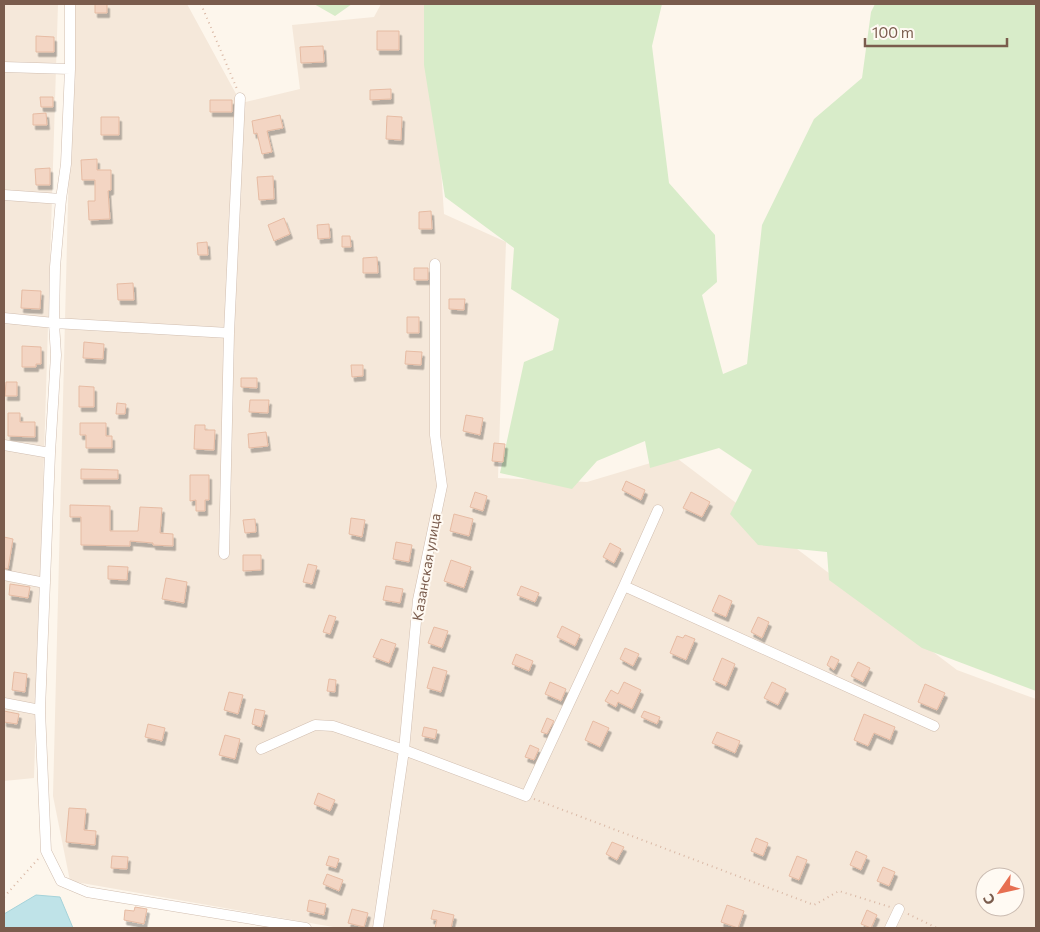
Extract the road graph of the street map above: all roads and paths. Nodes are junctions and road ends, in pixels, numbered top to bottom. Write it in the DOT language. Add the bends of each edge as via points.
graph roads {
  1 [pos="70,4"];
  2 [pos="200,4"];
  3 [pos="4,67"];
  4 [pos="70,69"];
  5 [pos="240,98"];
  6 [pos="4,195"];
  7 [pos="61,199"];
  8 [pos="435,264"];
  9 [pos="4,318"];
  10 [pos="54,323"];
  11 [pos="229,333"];
  12 [pos="4,446"];
  13 [pos="50,453"];
  14 [pos="658,510"];
  15 [pos="224,554"];
  16 [pos="4,575"];
  17 [pos="45,583"];
  18 [pos="624,586"];
  19 [pos="4,703"];
  20 [pos="40,710"];
  21 [pos="934,726"];
  22 [pos="261,749"];
  23 [pos="404,750"];
  24 [pos="526,796"];
  25 [pos="46,851"];
  26 [pos="4,897"];
  27 [pos="898,910"];
  28 [pos="306,928"];
  29 [pos="378,928"];
  30 [pos="890,928"];
  31 [pos="937,928"];
  1 -- 4 [label="street"];
  2 -- 5 [label="path"];
  3 -- 4 [label="street"];
  4 -- 7 [label="street" via="66,164"];
  5 -- 11 [label="street"];
  6 -- 7 [label="street"];
  7 -- 10 [label="street"];
  8 -- 23 [label="street, Казанская улица" via="435,435 442,486 418,600"];
  9 -- 10 [label="street"];
  10 -- 11 [label="street"];
  10 -- 13 [label="street" via="56,355"];
  11 -- 15 [label="street"];
  12 -- 13 [label="street"];
  13 -- 17 [label="street"];
  14 -- 18 [label="street"];
  16 -- 17 [label="street"];
  17 -- 20 [label="street"];
  18 -- 21 [label="street"];
  18 -- 24 [label="street"];
  19 -- 20 [label="street"];
  20 -- 25 [label="street"];
  22 -- 23 [label="street" via="315,726 333,726"];
  23 -- 24 [label="street"];
  23 -- 29 [label="street, Казанская улица"];
  24 -- 27 [label="path" via="814,904 839,891"];
  25 -- 26 [label="path"];
  25 -- 28 [label="street" via="61,881 87,892"];
  27 -- 30 [label="street"];
  27 -- 31 [label="path"];
}
